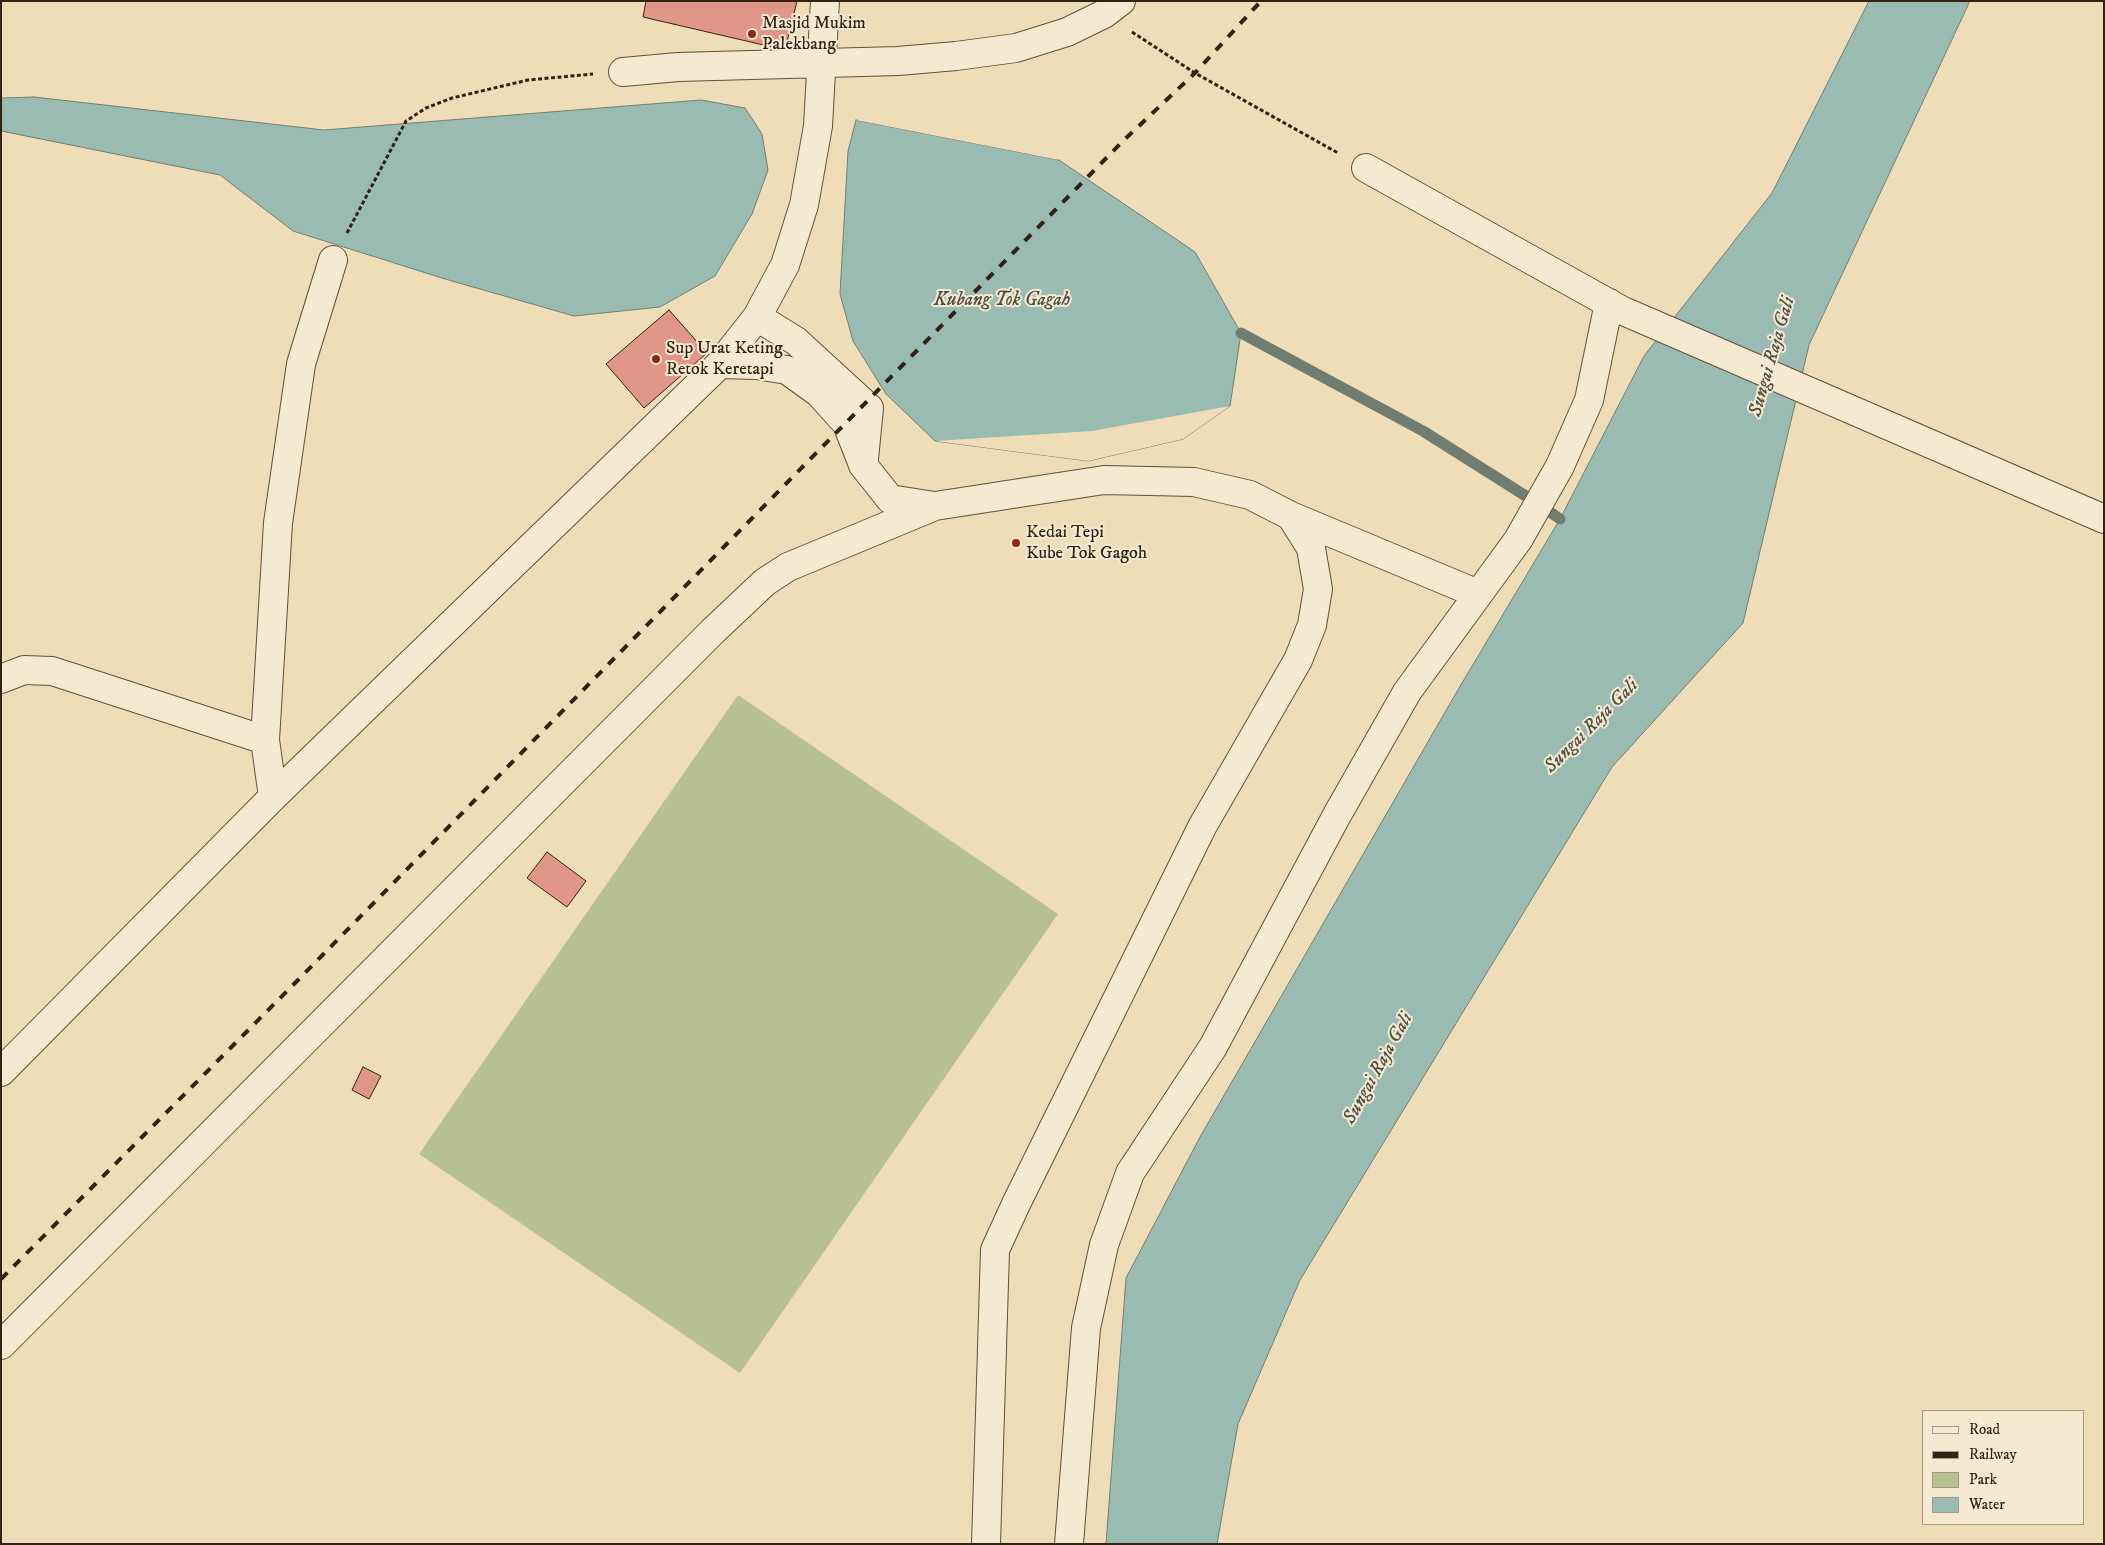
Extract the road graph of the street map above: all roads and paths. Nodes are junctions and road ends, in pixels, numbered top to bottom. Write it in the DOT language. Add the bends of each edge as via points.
graph roads {
  1 [pos="825,1"];
  2 [pos="1113,8"];
  3 [pos="821,63"];
  4 [pos="623,72"];
  5 [pos="1366,168"];
  6 [pos="333,260"];
  7 [pos="1615,307"];
  8 [pos="757,316"];
  9 [pos="720,364"];
  10 [pos="863,465"];
  11 [pos="936,506"];
  12 [pos="1291,516"];
  13 [pos="2104,519"];
  14 [pos="1478,594"];
  15 [pos="1,679"];
  16 [pos="266,740"];
  17 [pos="273,797"];
  18 [pos="1,1072"];
  19 [pos="1,1346"];
  20 [pos="986,1544"];
  21 [pos="1069,1544"];
  1 -- 3 [label="street"];
  2 -- 3 [label="street" via="1066,32 1016,48 898,61"];
  2 -- 5 [label="path" via="1195,73"];
  3 -- 4 [label="street" via="678,66"];
  3 -- 8 [label="street" via="818,126 804,205 785,265"];
  4 -- 6 [label="path" via="528,80 452,98 426,108 406,121"];
  5 -- 7 [label="street"];
  6 -- 16 [label="street" via="301,364 278,523"];
  7 -- 13 [label="street"];
  7 -- 14 [label="street" via="1588,400 1560,466 1518,540"];
  8 -- 9 [label="street"];
  8 -- 10 [label="street" via="796,341 869,408"];
  9 -- 10 [label="street" via="786,370 811,387 847,424"];
  9 -- 17 [label="street"];
  10 -- 11 [label="street" via="890,499"];
  11 -- 12 [label="street" via="1104,480 1194,482 1250,495"];
  11 -- 19 [label="street" via="788,567 765,582 712,631"];
  12 -- 14 [label="street"];
  12 -- 20 [label="street" via="1311,548 1318,589 1312,625 1298,660 1202,827 995,1250"];
  14 -- 21 [label="street" via="1407,692 1213,1047 1130,1173 1104,1245 1086,1328"];
  15 -- 16 [label="street" via="24,670 52,671"];
  16 -- 17 [label="street"];
  17 -- 18 [label="street"];
}
